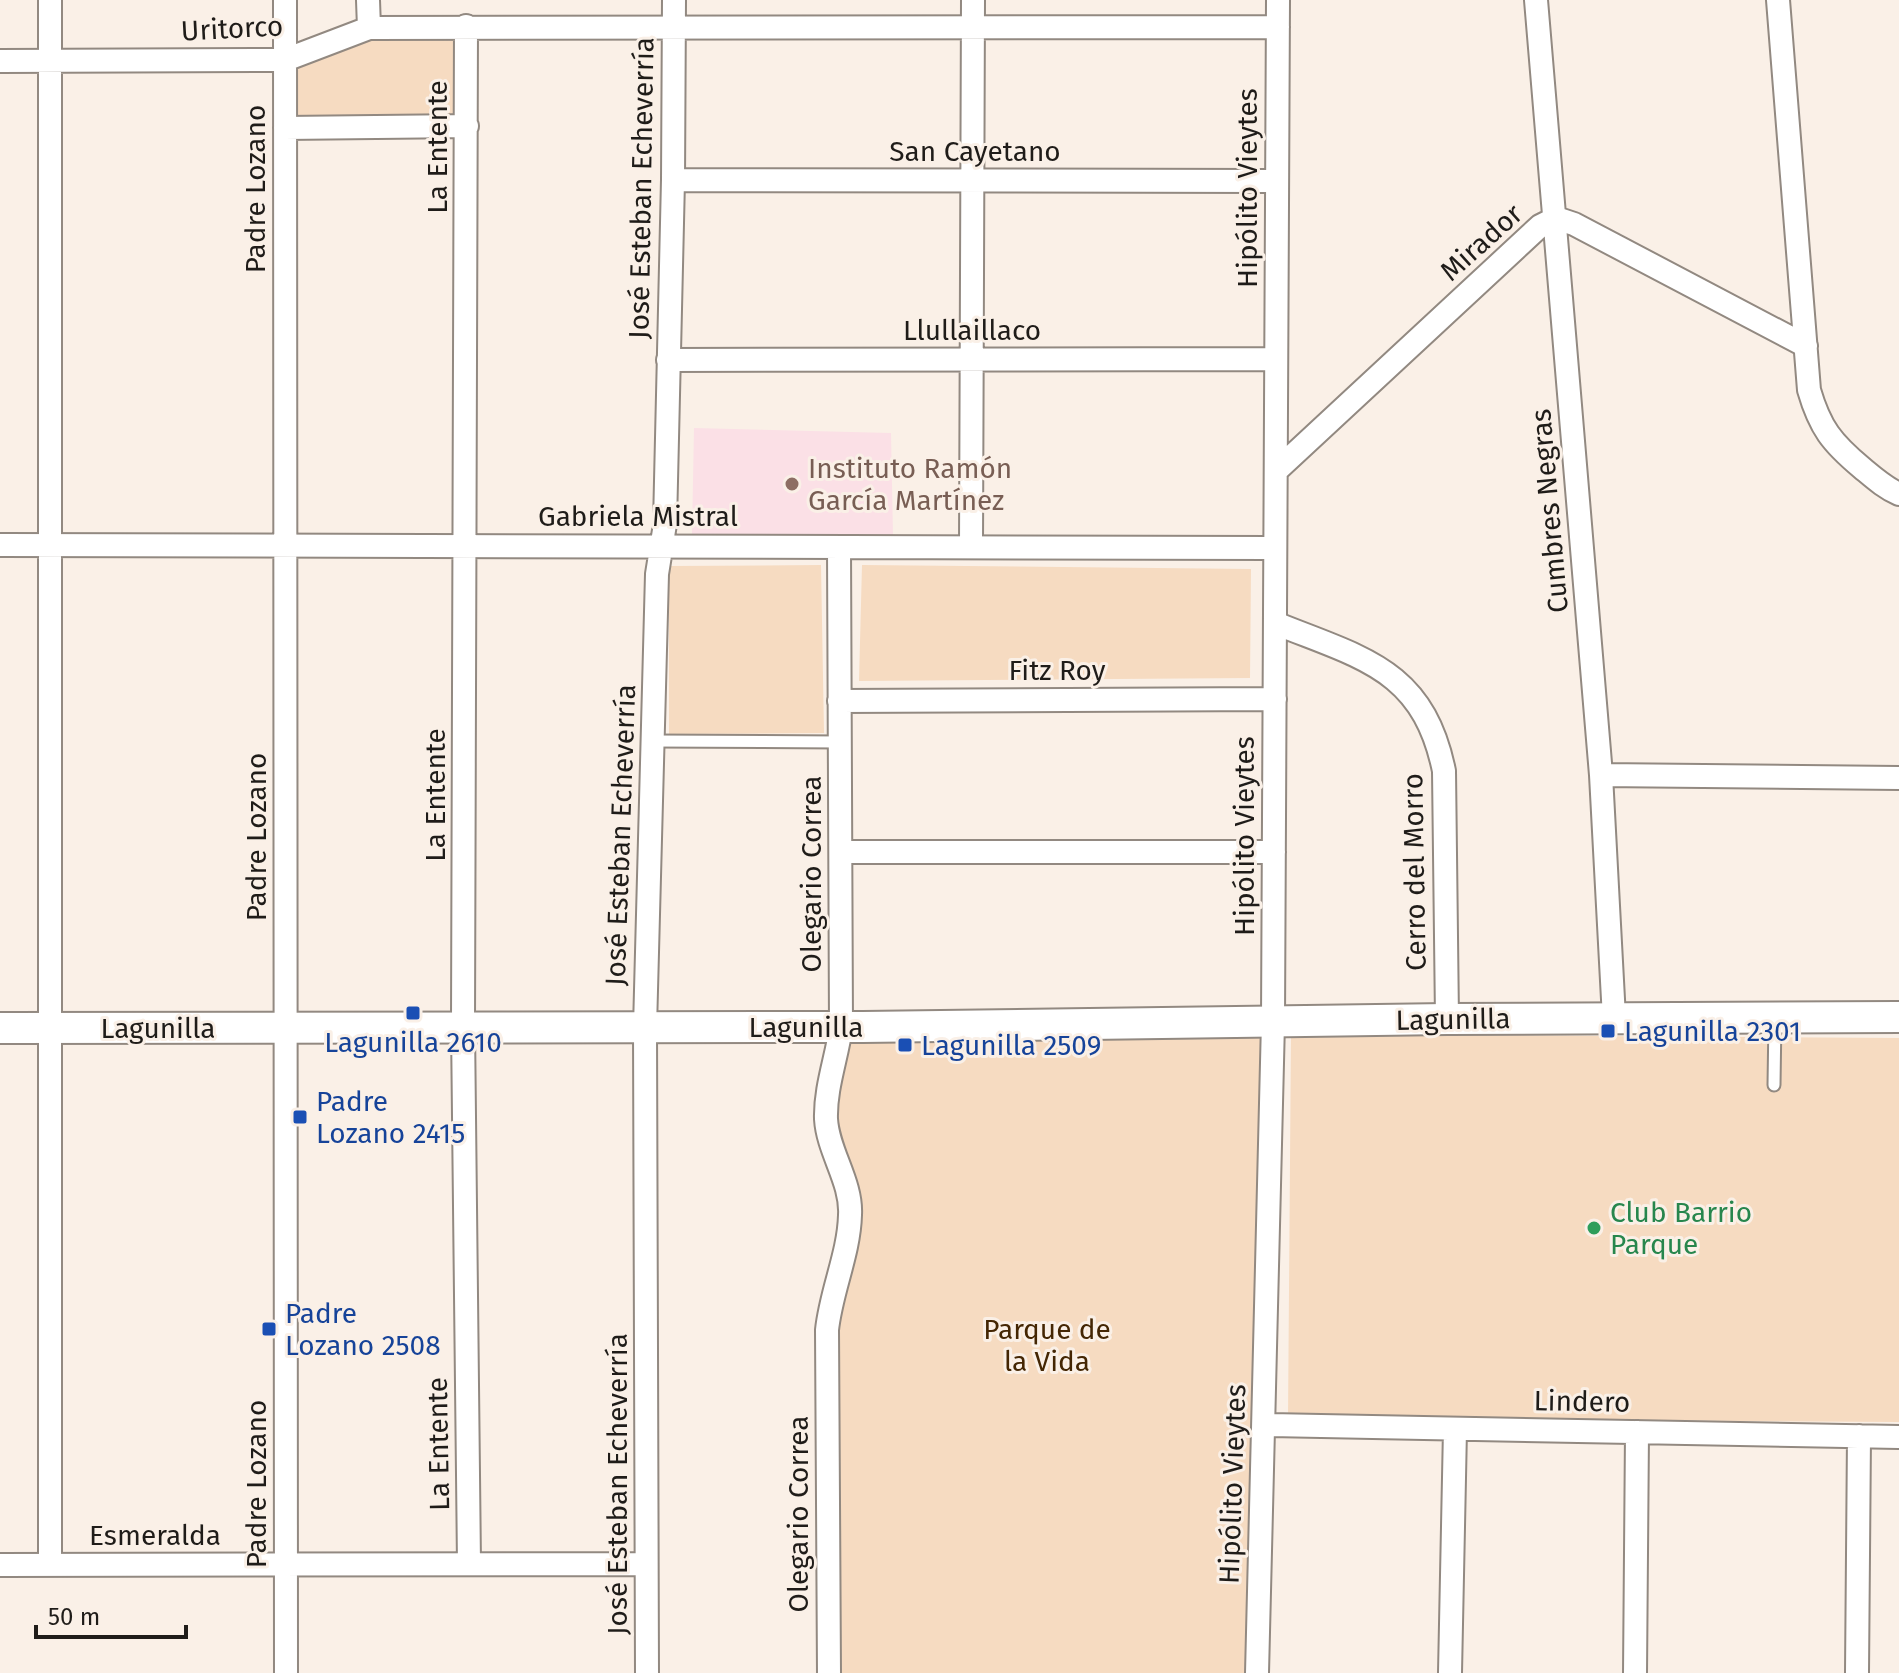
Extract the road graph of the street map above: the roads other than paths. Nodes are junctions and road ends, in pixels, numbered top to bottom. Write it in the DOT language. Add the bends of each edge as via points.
graph roads {
  1 [pos="50,0"];
  2 [pos="285,0"];
  3 [pos="368,0"];
  4 [pos="674,0"];
  5 [pos="973,0"];
  6 [pos="1278,0"];
  7 [pos="1536,0"];
  8 [pos="1778,0"];
  9 [pos="466,26"];
  10 [pos="674,27"];
  11 [pos="973,27"];
  12 [pos="1278,27"];
  13 [pos="369,28"];
  14 [pos="285,60"];
  15 [pos="0,61"];
  16 [pos="50,61"];
  17 [pos="467,126"];
  18 [pos="285,128"];
  19 [pos="673,180"];
  20 [pos="973,181"];
  21 [pos="1277,181"];
  22 [pos="1556,218"];
  23 [pos="1806,346"];
  24 [pos="1276,359"];
  25 [pos="668,360"];
  26 [pos="972,360"];
  27 [pos="1276,471"];
  28 [pos="1899,494"];
  29 [pos="0,545"];
  30 [pos="50,545"];
  31 [pos="285,545"];
  32 [pos="467,546"];
  33 [pos="661,546"];
  34 [pos="839,547"];
  35 [pos="971,547"];
  36 [pos="1275,548"];
  37 [pos="1275,623"];
  38 [pos="1275,699"];
  39 [pos="839,701"];
  40 [pos="653,741"];
  41 [pos="840,742"];
  42 [pos="1601,775"];
  43 [pos="1899,778"];
  44 [pos="841,852"];
  45 [pos="1274,852"];
  46 [pos="1775,1017"];
  47 [pos="1899,1017"];
  48 [pos="1614,1018"];
  49 [pos="1447,1019"];
  50 [pos="1273,1022"];
  51 [pos="463,1027"];
  52 [pos="841,1027"];
  53 [pos="0,1028"];
  54 [pos="287,1028"];
  55 [pos="645,1028"];
  56 [pos="51,1029"];
  57 [pos="1774,1085"];
  58 [pos="1265,1425"];
  59 [pos="1455,1429"];
  60 [pos="1637,1432"];
  61 [pos="1859,1436"];
  62 [pos="1899,1437"];
  63 [pos="469,1564"];
  64 [pos="646,1564"];
  65 [pos="0,1565"];
  66 [pos="50,1565"];
  67 [pos="286,1565"];
  68 [pos="286,1673"];
  69 [pos="647,1673"];
  70 [pos="829,1673"];
  71 [pos="1257,1673"];
  72 [pos="1450,1673"];
  73 [pos="1635,1673"];
  74 [pos="1857,1673"];
  1 -- 16 [label="street"];
  2 -- 14 [label="street, Padre Lozano"];
  3 -- 13 [label="street"];
  4 -- 10 [label="street, José Esteban Echeverría"];
  5 -- 11 [label="street"];
  6 -- 12 [label="street, Hipólito Vieytes"];
  7 -- 22 [label="street, Cumbres Negras"];
  8 -- 23 [label="street"];
  9 -- 10 [label="street, Uritorco"];
  9 -- 13 [label="street, Uritorco"];
  9 -- 17 [label="street, La Entente"];
  10 -- 11 [label="street, Uritorco"];
  10 -- 19 [label="street, José Esteban Echeverría"];
  11 -- 12 [label="street, Uritorco"];
  11 -- 20 [label="street"];
  12 -- 21 [label="street, Hipólito Vieytes"];
  13 -- 14 [label="street, Uritorco"];
  14 -- 16 [label="street, Uritorco"];
  14 -- 18 [label="street, Padre Lozano"];
  15 -- 16 [label="street, Uritorco"];
  16 -- 30 [label="street"];
  17 -- 18 [label="street"];
  17 -- 32 [label="street, La Entente"];
  18 -- 31 [label="street, Padre Lozano"];
  19 -- 20 [label="street, San Cayetano"];
  19 -- 25 [label="street, José Esteban Echeverría"];
  20 -- 21 [label="street, San Cayetano"];
  20 -- 26 [label="street"];
  21 -- 24 [label="street, Hipólito Vieytes"];
  22 -- 23 [label="street, Mirador"];
  22 -- 27 [label="street, Mirador" via="1540,226"];
  22 -- 42 [label="street, Cumbres Negras"];
  23 -- 28 [label="street" via="1809,390 1823,429 1839,450"];
  24 -- 26 [label="street, Llullaillaco"];
  24 -- 27 [label="street, Hipólito Vieytes"];
  25 -- 26 [label="street, Llullaillaco"];
  25 -- 33 [label="street, José Esteban Echeverría"];
  26 -- 35 [label="street"];
  27 -- 36 [label="street, Hipólito Vieytes"];
  29 -- 30 [label="street, Gabriela Mistral"];
  30 -- 31 [label="street, Gabriela Mistral"];
  30 -- 56 [label="street"];
  31 -- 32 [label="street, Gabriela Mistral"];
  31 -- 54 [label="street, Padre Lozano"];
  32 -- 33 [label="street, Gabriela Mistral"];
  32 -- 51 [label="street, La Entente"];
  33 -- 34 [label="street, Gabriela Mistral"];
  33 -- 40 [label="street, José Esteban Echeverría"];
  34 -- 35 [label="street, Gabriela Mistral"];
  34 -- 39 [label="street, Olegario Correa"];
  35 -- 36 [label="street, Gabriela Mistral"];
  36 -- 37 [label="street, Hipólito Vieytes"];
  37 -- 38 [label="street, Hipólito Vieytes"];
  37 -- 49 [label="street, Cerro del Morro" via="1373,664 1401,683 1427,717 1444,771"];
  38 -- 39 [label="street, Fitz Roy"];
  38 -- 45 [label="street, Hipólito Vieytes"];
  39 -- 41 [label="street, Olegario Correa"];
  40 -- 41 [label="lane"];
  40 -- 55 [label="street, José Esteban Echeverría"];
  41 -- 44 [label="street, Olegario Correa"];
  42 -- 43 [label="street"];
  42 -- 48 [label="street, Cumbres Negras"];
  44 -- 45 [label="street"];
  44 -- 52 [label="street, Olegario Correa"];
  45 -- 50 [label="street, Hipólito Vieytes"];
  46 -- 47 [label="main road, Lagunilla"];
  46 -- 48 [label="main road, Lagunilla"];
  46 -- 57 [label="lane"];
  48 -- 49 [label="main road, Lagunilla"];
  49 -- 50 [label="main road, Lagunilla"];
  50 -- 52 [label="main road, Lagunilla"];
  50 -- 58 [label="street, Hipólito Vieytes"];
  51 -- 54 [label="main road, Lagunilla"];
  51 -- 55 [label="main road, Lagunilla"];
  51 -- 63 [label="street, La Entente"];
  52 -- 55 [label="main road, Lagunilla"];
  52 -- 70 [label="street, Olegario Correa" via="826,1119 851,1211 827,1330"];
  53 -- 56 [label="main road, Lagunilla"];
  54 -- 56 [label="main road, Lagunilla"];
  54 -- 67 [label="street, Padre Lozano"];
  55 -- 64 [label="street, José Esteban Echeverría"];
  56 -- 66 [label="street"];
  58 -- 59 [label="street, Lindero"];
  58 -- 71 [label="street, Hipólito Vieytes"];
  59 -- 60 [label="street, Lindero"];
  59 -- 72 [label="street"];
  60 -- 61 [label="street, Lindero"];
  60 -- 73 [label="street"];
  61 -- 62 [label="street, Lindero"];
  61 -- 74 [label="street"];
  63 -- 64 [label="street, Esmeralda"];
  63 -- 67 [label="street, Esmeralda"];
  64 -- 69 [label="street, José Esteban Echeverría"];
  65 -- 66 [label="street, Esmeralda"];
  66 -- 67 [label="street, Esmeralda"];
  67 -- 68 [label="street, Padre Lozano"];
}
